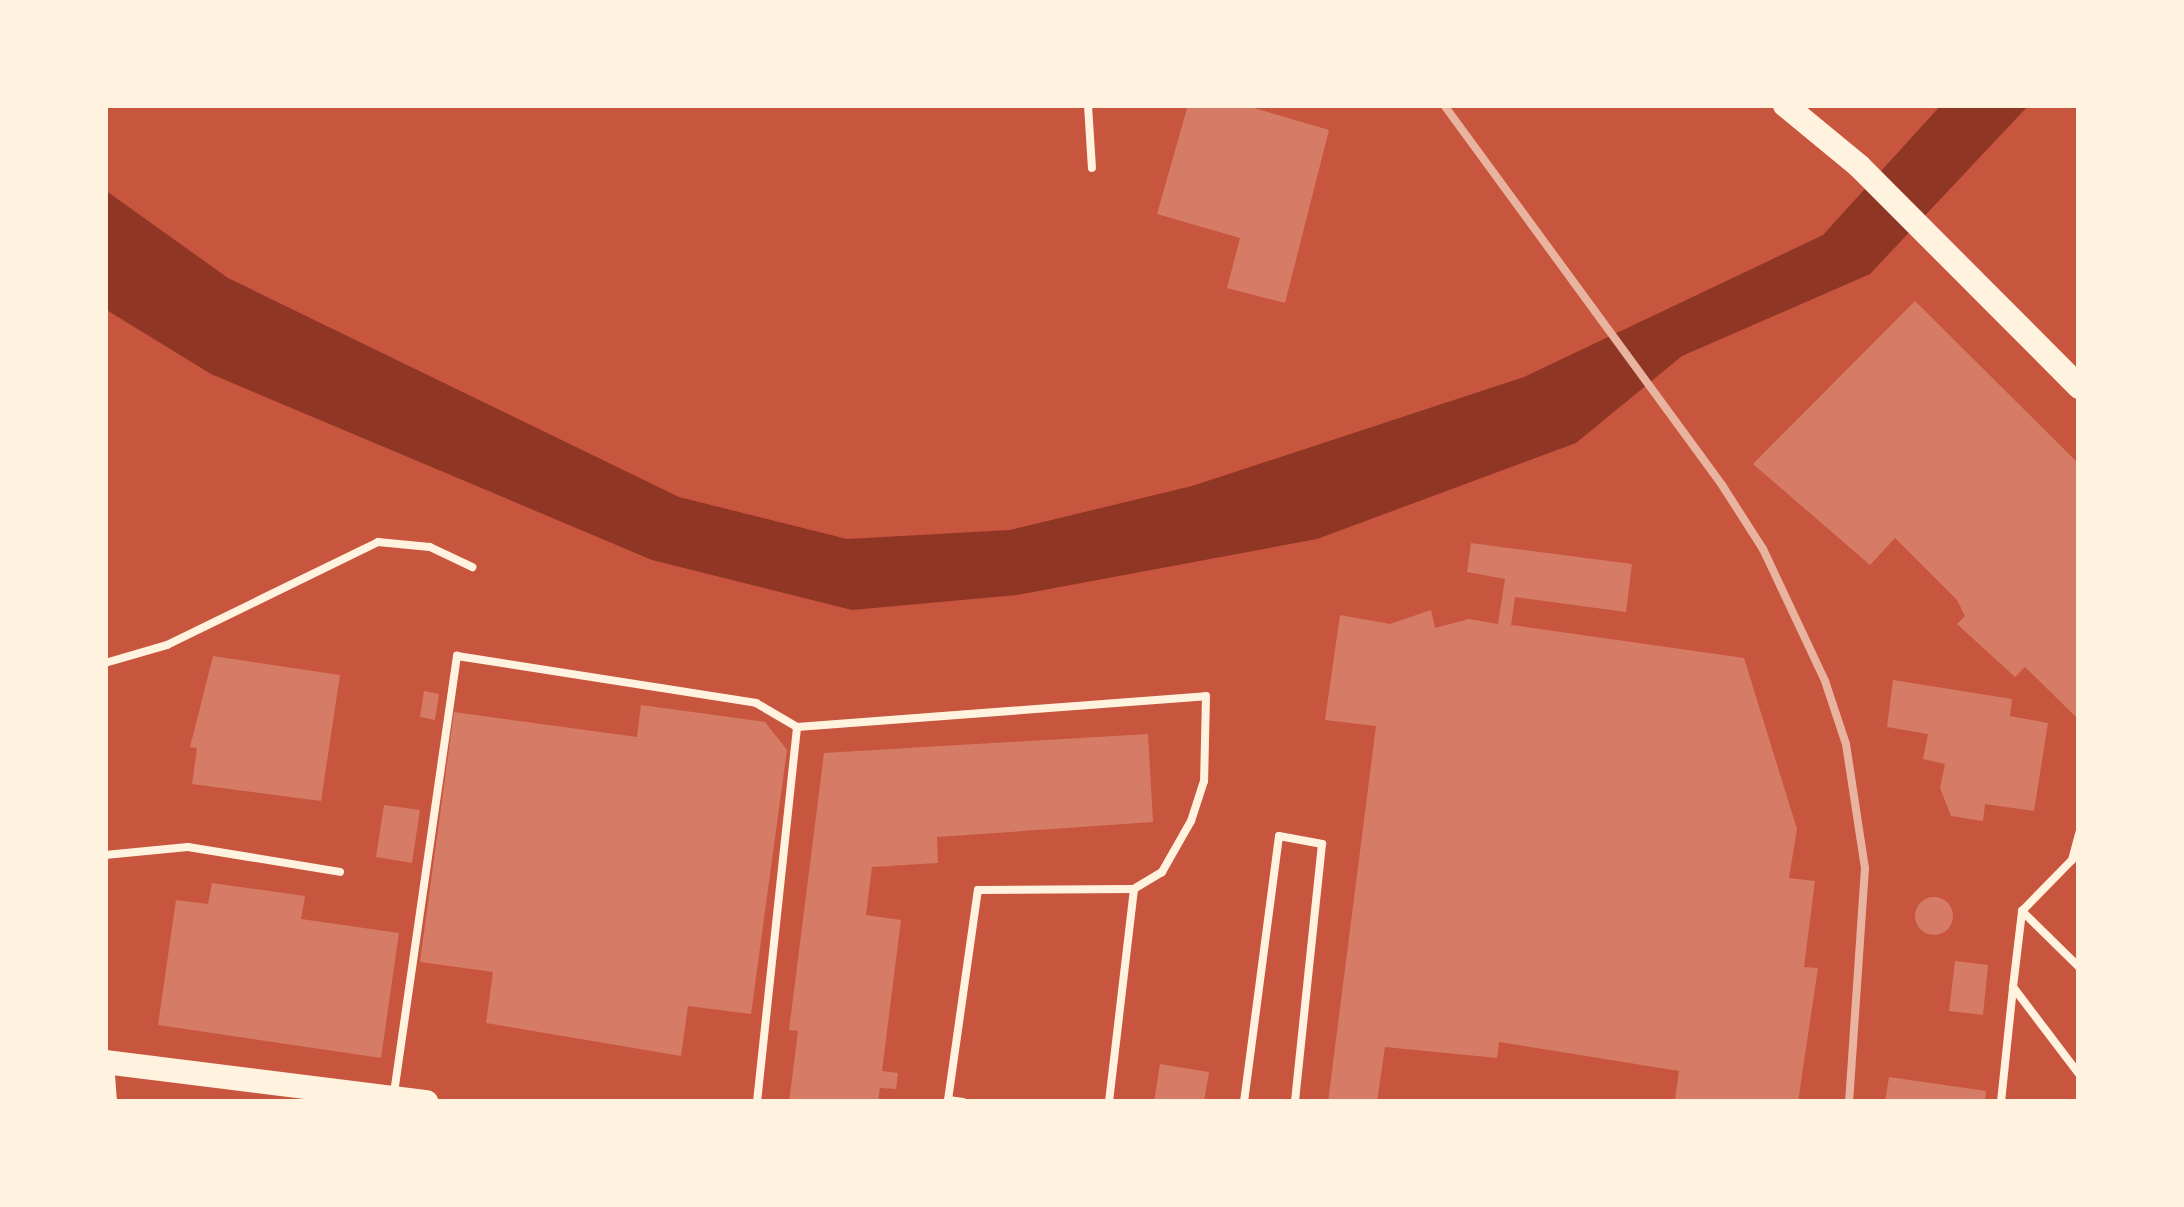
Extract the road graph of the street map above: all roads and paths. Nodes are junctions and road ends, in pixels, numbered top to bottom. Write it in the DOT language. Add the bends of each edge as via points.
graph roads {
  1 [pos="1088,105"];
  2 [pos="1785,105"];
  3 [pos="1092,168"];
  4 [pos="2079,387"];
  5 [pos="472,567"];
  6 [pos="105,663"];
  7 [pos="797,727"];
  8 [pos="2079,833"];
  9 [pos="105,855"];
  10 [pos="340,872"];
  11 [pos="1134,890"];
  12 [pos="2022,911"];
  13 [pos="2079,968"];
  14 [pos="2013,987"];
  15 [pos="105,1062"];
  16 [pos="2079,1074"];
  17 [pos="386,1098"];
  18 [pos="107,1102"];
  19 [pos="427,1102"];
  20 [pos="758,1102"];
  21 [pos="963,1102"];
  22 [pos="1109,1102"];
  23 [pos="1244,1102"];
  24 [pos="1295,1102"];
  25 [pos="2001,1102"];
  1 -- 3 [label="lane"];
  2 -- 4 [label="main road" via="1859,166"];
  5 -- 6 [label="lane" via="430,547 378,542 167,645"];
  7 -- 11 [label="lane" via="1206,696 1204,781 1192,821 1162,872"];
  7 -- 17 [label="lane" via="756,703 457,656"];
  7 -- 20 [label="lane"];
  8 -- 12 [label="lane" via="2072,860"];
  9 -- 10 [label="lane" via="188,847"];
  11 -- 21 [label="lane" via="978,890 949,1100"];
  11 -- 22 [label="lane"];
  12 -- 13 [label="lane"];
  12 -- 14 [label="lane"];
  14 -- 16 [label="lane"];
  14 -- 25 [label="lane"];
  15 -- 17 [label="main road"];
  15 -- 18 [label="street"];
  17 -- 19 [label="main road"];
  23 -- 24 [label="lane" via="1280,836 1322,844"];
}
